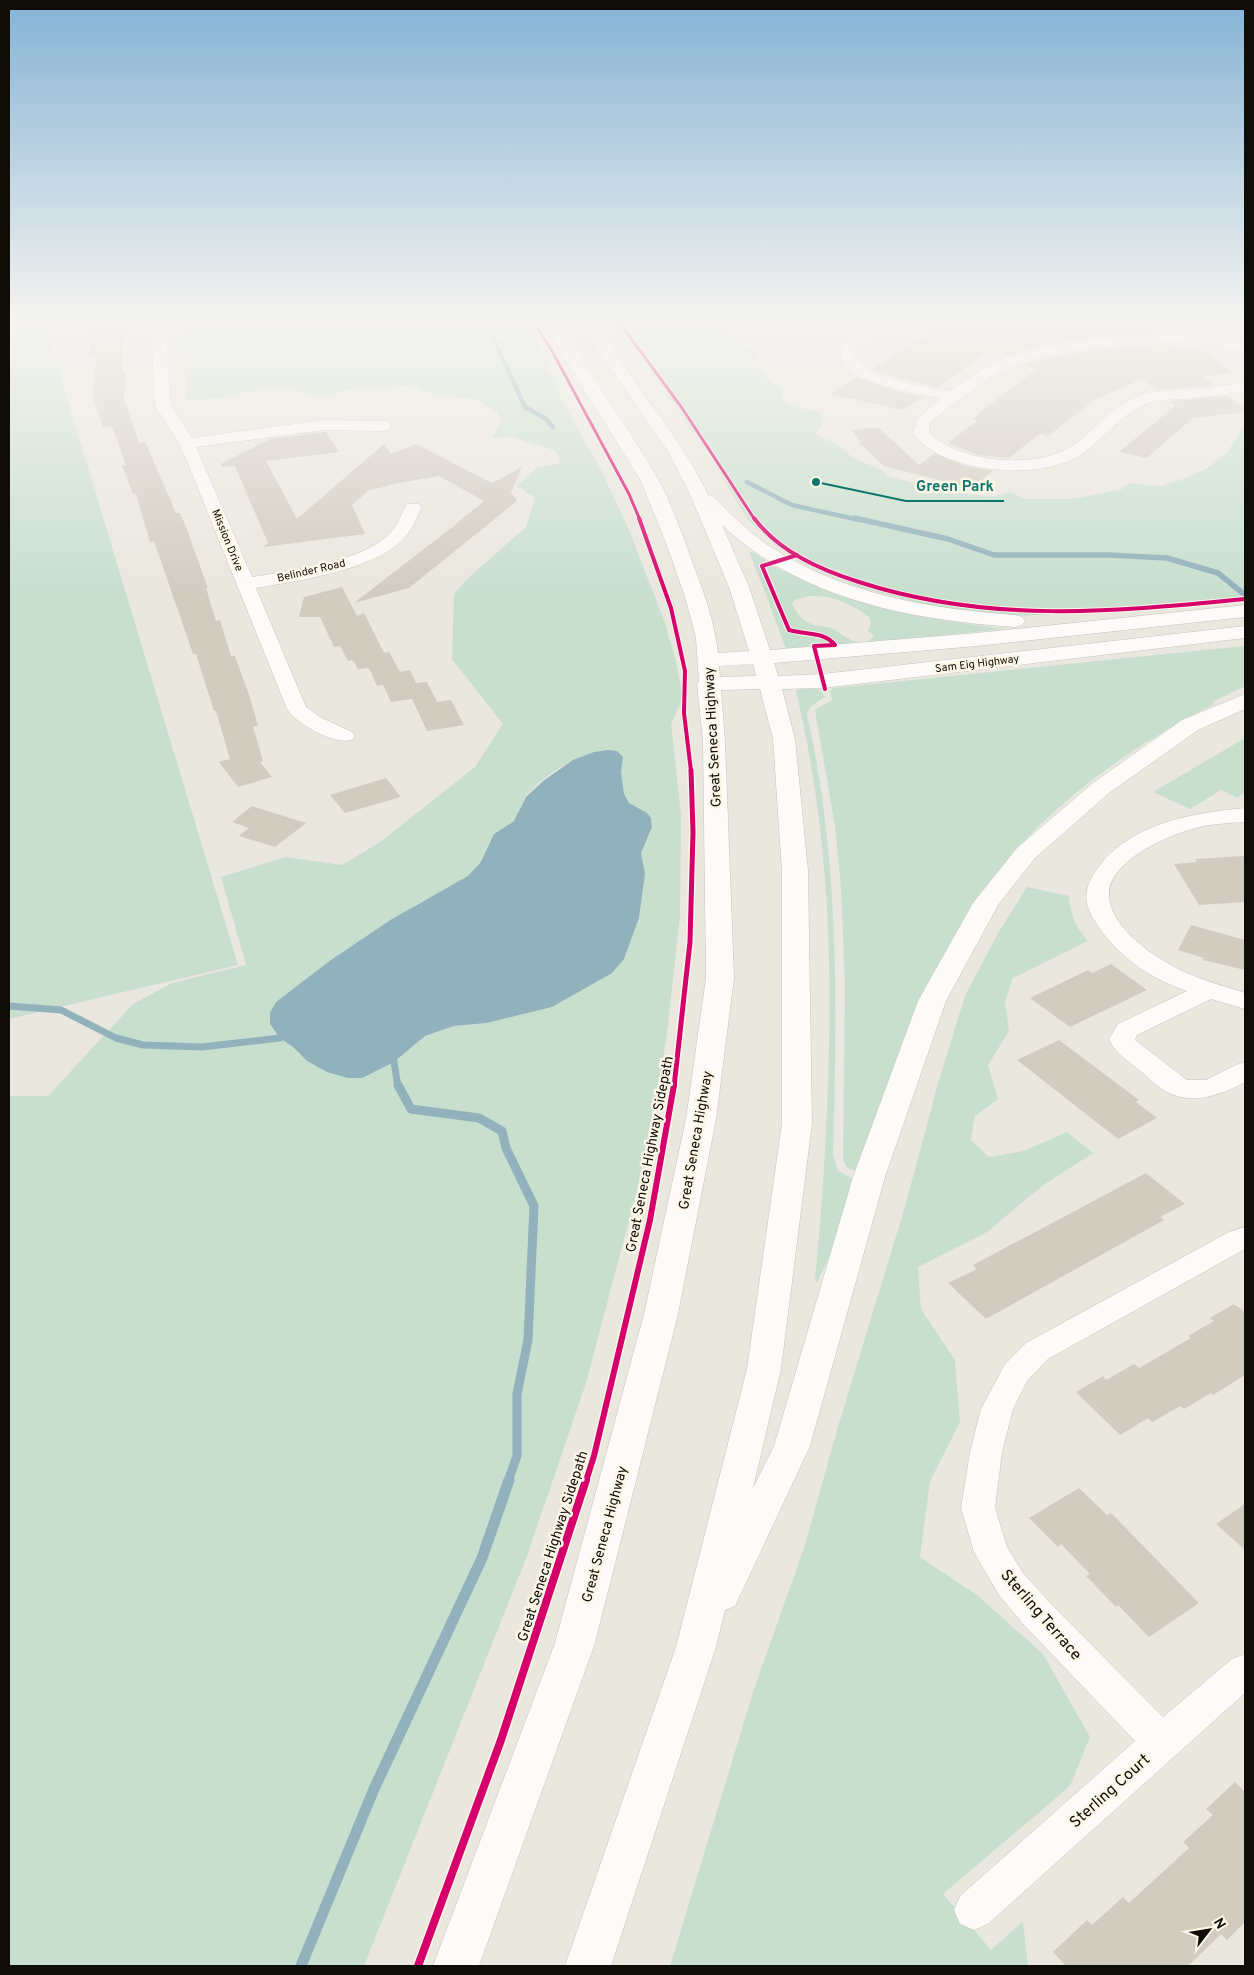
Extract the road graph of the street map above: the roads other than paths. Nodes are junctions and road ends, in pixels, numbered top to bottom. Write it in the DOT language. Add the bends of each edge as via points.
graph roads {
  1 [pos="166,410"];
  2 [pos="605,410"];
  3 [pos="648,410"];
  4 [pos="937,410"];
  5 [pos="1128,410"];
  6 [pos="384,426"];
  7 [pos="187,443"];
  8 [pos="698,492"];
  9 [pos="413,508"];
  10 [pos="246,584"];
  11 [pos="1245,611"];
  12 [pos="1119,624"];
  13 [pos="1245,632"];
  14 [pos="766,670"];
  15 [pos="708,672"];
  16 [pos="1245,701"];
  17 [pos="345,736"];
  18 [pos="1245,815"];
  19 [pos="1209,990"];
  20 [pos="1245,1001"];
  21 [pos="1245,1071"];
  22 [pos="1245,1237"];
  23 [pos="696,1647"];
  24 [pos="1245,1670"];
  25 [pos="1162,1743"];
  26 [pos="974,1910"];
  27 [pos="456,1966"];
  28 [pos="588,1966"];
  1 -- 7 [label="street, Mission Drive"];
  2 -- 15 [label="main road, Great Seneca Highway" via="650,481 675,540 706,638"];
  3 -- 8 [label="main road" via="678,453"];
  4 -- 5 [label="street" via="923,421 921,433 936,448 961,458 1024,465 1055,460 1072,453"];
  6 -- 7 [label="street" via="324,425"];
  7 -- 10 [label="street, Mission Drive"];
  8 -- 12 [label="main road" via="770,554 801,571 858,594 915,609 975,619"];
  8 -- 14 [label="main road" via="740,587"];
  9 -- 10 [label="street, Belinder Road" via="399,534 366,555 316,571"];
  10 -- 17 [label="street, Mission Drive" via="297,709 302,716"];
  11 -- 12 [label="main road, Sam Eig Highway"];
  12 -- 14 [label="main road, Sam Eig Highway"];
  13 -- 14 [label="main road, Sam Eig Highway" via="823,681"];
  14 -- 15 [label="main road, Sam Eig Highway"];
  14 -- 23 [label="main road" via="784,739 796,871 797,1123 764,1369"];
  15 -- 27 [label="main road, Great Seneca Highway" via="714,741 720,978 701,1119 661,1314 575,1643"];
  16 -- 23 [label="main road" via="1190,725 1102,788 1026,854 986,903 932,1001 893,1108 869,1177 792,1446"];
  18 -- 19 [label="street" via="1174,826 1140,841 1116,859 1096,891 1099,906 1126,944 1171,975"];
  19 -- 20 [label="street"];
  19 -- 21 [label="street" via="1127,1030 1122,1039 1124,1044 1175,1085 1185,1089 1214,1088"];
  22 -- 25 [label="street, Sterling Terrace" via="1038,1351 1016,1373 997,1409 986,1452 978,1508 991,1552 1011,1584 1038,1615"];
  23 -- 28 [label="main road"];
  24 -- 25 [label="street, Sterling Court"];
  25 -- 26 [label="street, Sterling Court"];
}
